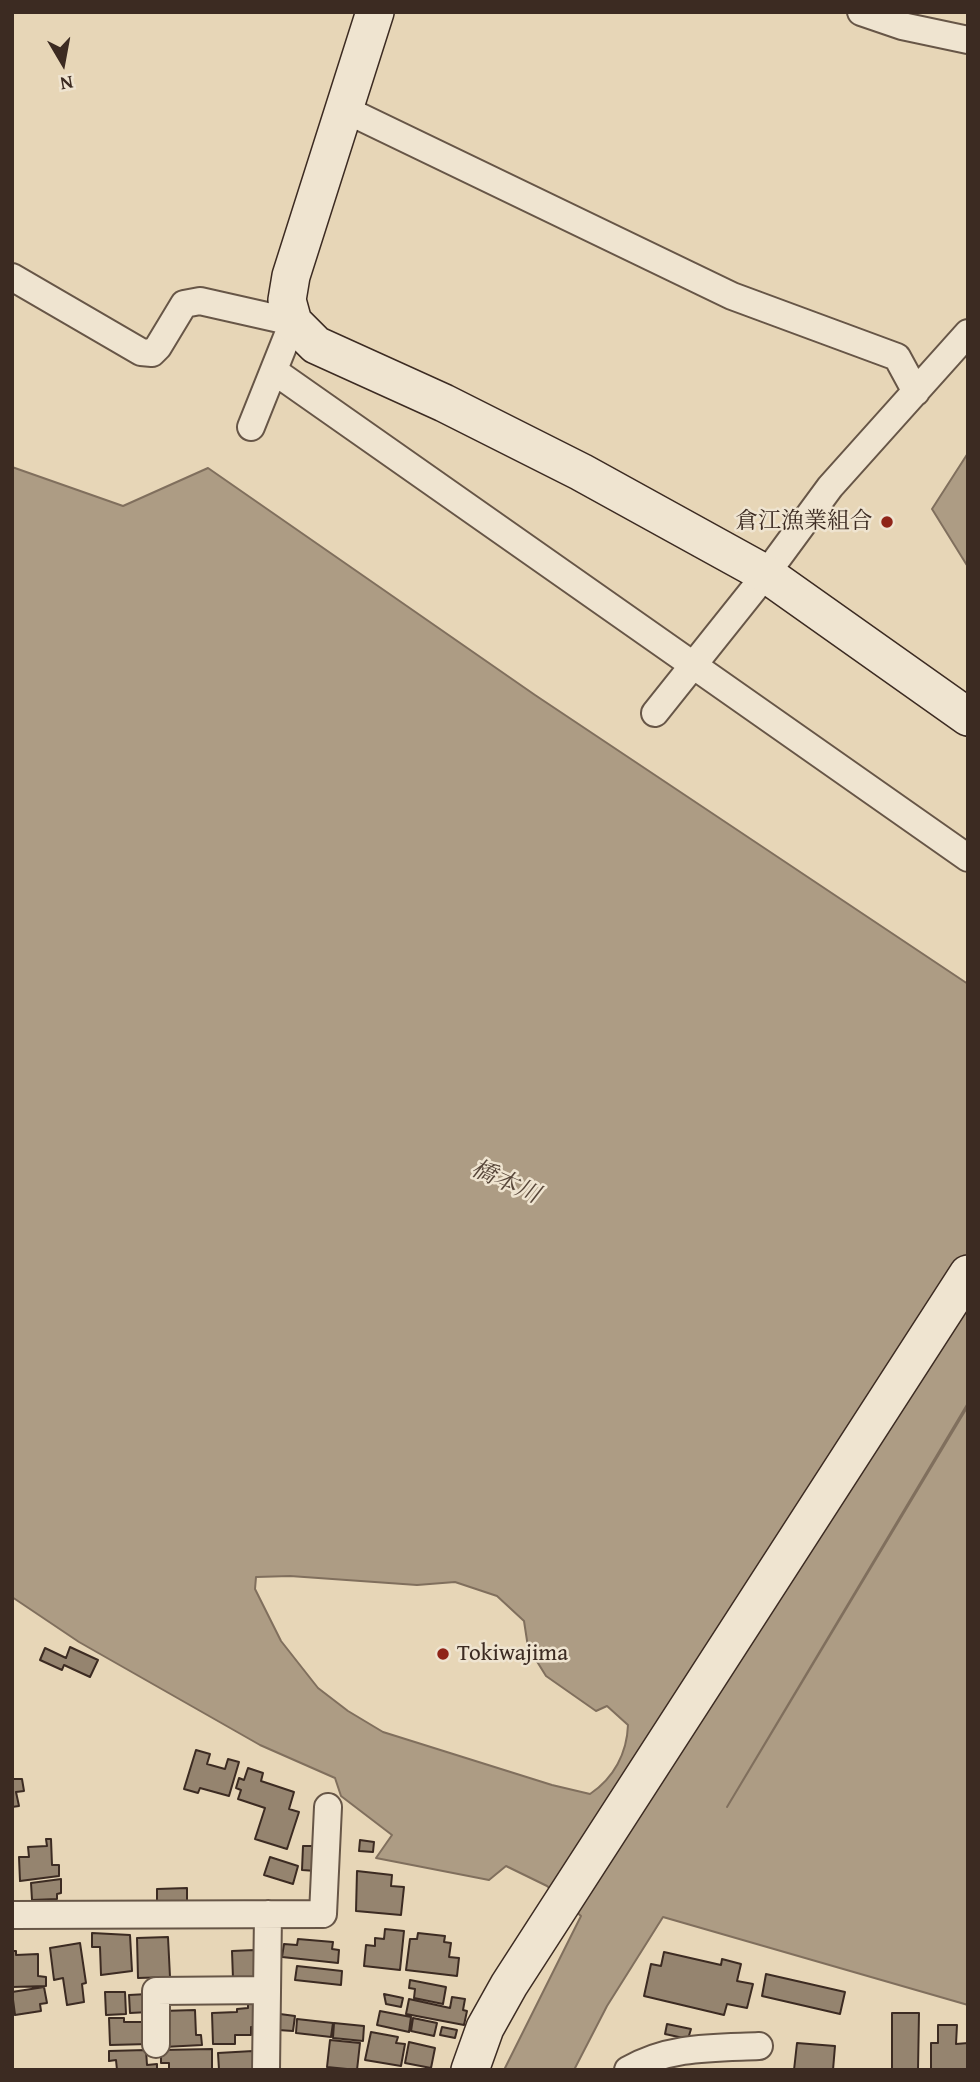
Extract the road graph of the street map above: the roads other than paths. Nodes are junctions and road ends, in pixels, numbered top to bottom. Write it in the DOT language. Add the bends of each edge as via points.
graph roads {
  1 [pos="375,12"];
  2 [pos="861,12"];
  3 [pos="968,40"];
  4 [pos="346,110"];
  5 [pos="12,277"];
  6 [pos="293,322"];
  7 [pos="968,333"];
  8 [pos="274,371"];
  9 [pos="916,392"];
  10 [pos="251,427"];
  11 [pos="766,574"];
  12 [pos="693,665"];
  13 [pos="655,713"];
  14 [pos="968,717"];
  15 [pos="968,858"];
  16 [pos="968,1274"];
  17 [pos="328,1807"];
  18 [pos="268,1914"];
  19 [pos="12,1915"];
  20 [pos="267,1990"];
  21 [pos="156,2045"];
  22 [pos="760,2046"];
  23 [pos="266,2070"];
  24 [pos="470,2070"];
  25 [pos="628,2070"];
  1 -- 4 [label="street"];
  2 -- 3 [label="street"];
  4 -- 6 [label="street" via="291,276 287,300"];
  4 -- 9 [label="street" via="732,296 897,357"];
  5 -- 6 [label="street" via="141,352 152,353 159,347 184,303 200,301"];
  6 -- 8 [label="street"];
  6 -- 11 [label="street" via="316,345 581,472"];
  7 -- 9 [label="street"];
  8 -- 10 [label="street"];
  8 -- 12 [label="street"];
  9 -- 11 [label="street" via="830,487"];
  11 -- 12 [label="street"];
  11 -- 14 [label="street"];
  12 -- 13 [label="street"];
  12 -- 15 [label="street"];
  16 -- 24 [label="street" via="554,1913 497,2007"];
  17 -- 18 [label="street" via="323,1914"];
  18 -- 19 [label="street"];
  18 -- 20 [label="street"];
  20 -- 21 [label="street" via="156,1991"];
  20 -- 23 [label="street"];
  22 -- 25 [label="street" via="654,2055"];
}
